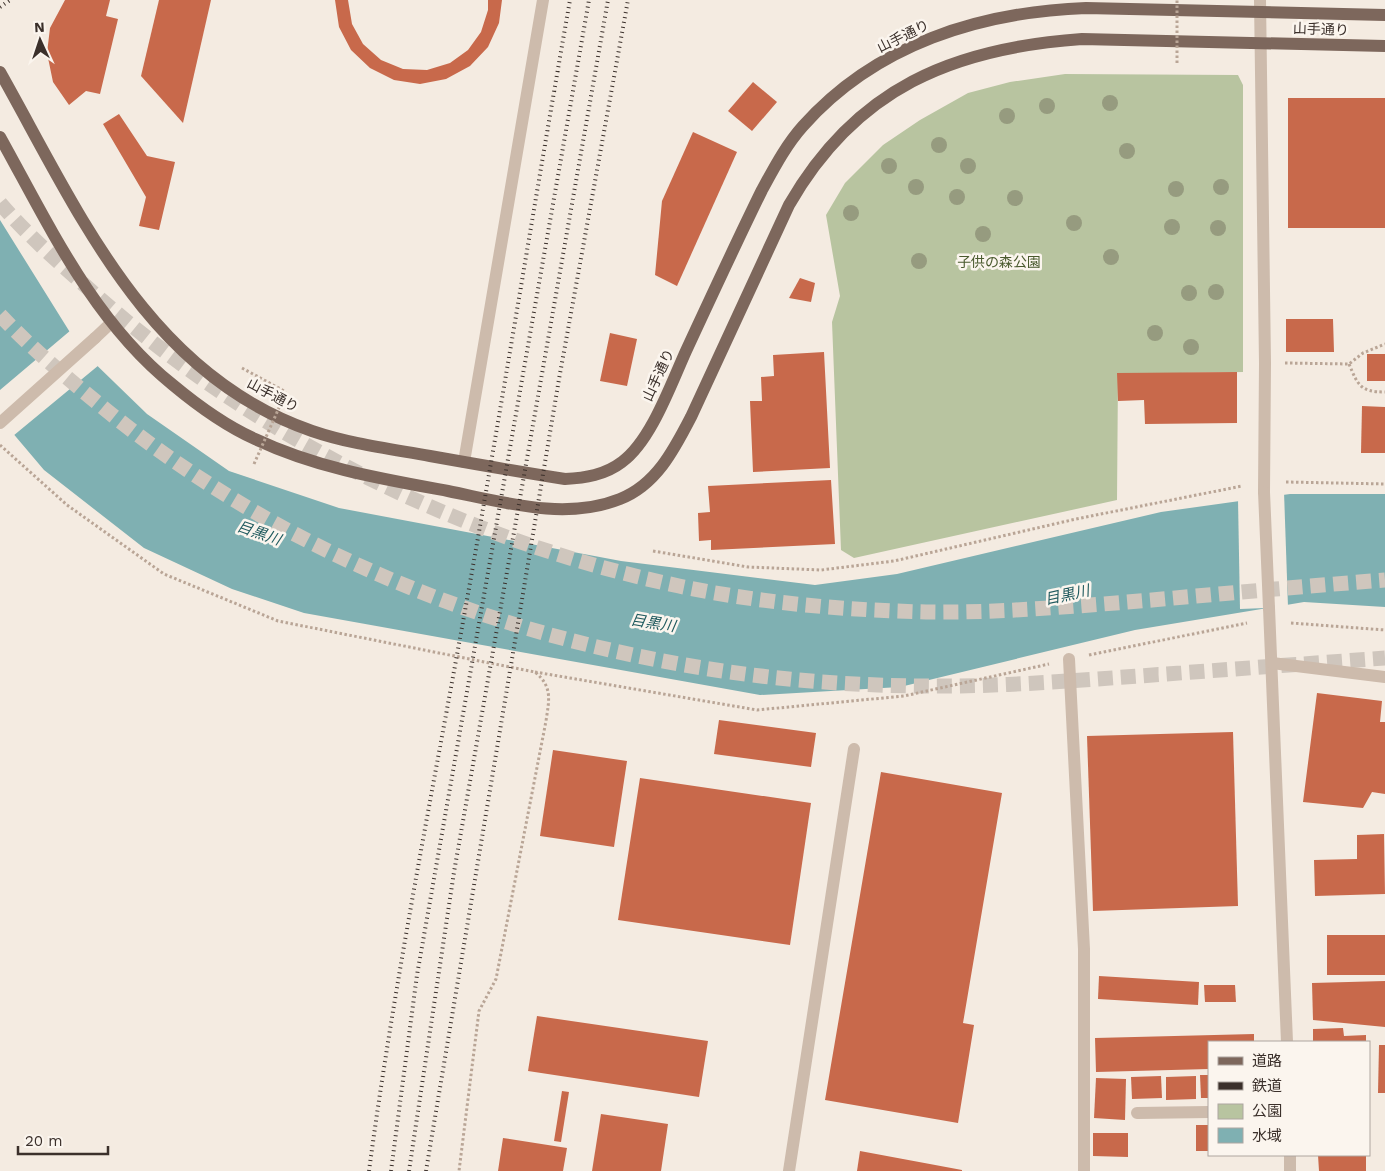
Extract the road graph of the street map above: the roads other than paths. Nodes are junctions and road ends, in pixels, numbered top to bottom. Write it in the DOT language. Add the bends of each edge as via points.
graph roads {
  1 [pos="543,0"];
  2 [pos="1260,6"];
  3 [pos="1385,15"];
  4 [pos="1260,42"];
  5 [pos="1385,46"];
  6 [pos="0,72"];
  7 [pos="0,138"];
  8 [pos="112,322"];
  9 [pos="0,423"];
  10 [pos="464,462"];
  11 [pos="1069,659"];
  12 [pos="1272,663"];
  13 [pos="1385,677"];
  14 [pos="854,749"];
  15 [pos="1287,1041"];
  16 [pos="1137,1112"];
  17 [pos="1208,1112"];
  18 [pos="1290,1156"];
  19 [pos="789,1171"];
  20 [pos="1084,1171"];
  21 [pos="1290,1171"];
  1 -- 10 [label="street"];
  2 -- 3 [label="main road, 山手通り"];
  2 -- 4 [label="street"];
  2 -- 10 [label="main road, 山手通り" via="1041,10 967,25 894,55 830,101 804,126 780,157 658,411 636,448 622,462 586,478 565,479"];
  4 -- 5 [label="main road, 山手通り"];
  4 -- 8 [label="main road, 山手通り" via="1082,39 1016,46 970,56 936,68 877,102 828,149 805,177 674,450 660,470 642,486 621,499 594,508 529,506 353,473 302,458 253,439 212,414 140,356"];
  4 -- 12 [label="street, bridge" via="1264,488"];
  6 -- 10 [label="main road, 山手通り" via="111,265 164,334 195,362 263,410 312,431 364,445"];
  7 -- 8 [label="main road, 山手通り" via="64,252"];
  8 -- 9 [label="street, bridge"];
  11 -- 20 [label="street" via="1084,949"];
  12 -- 13 [label="street"];
  12 -- 15 [label="street"];
  14 -- 19 [label="street"];
  16 -- 17 [label="street"];
  18 -- 21 [label="street"];
}
